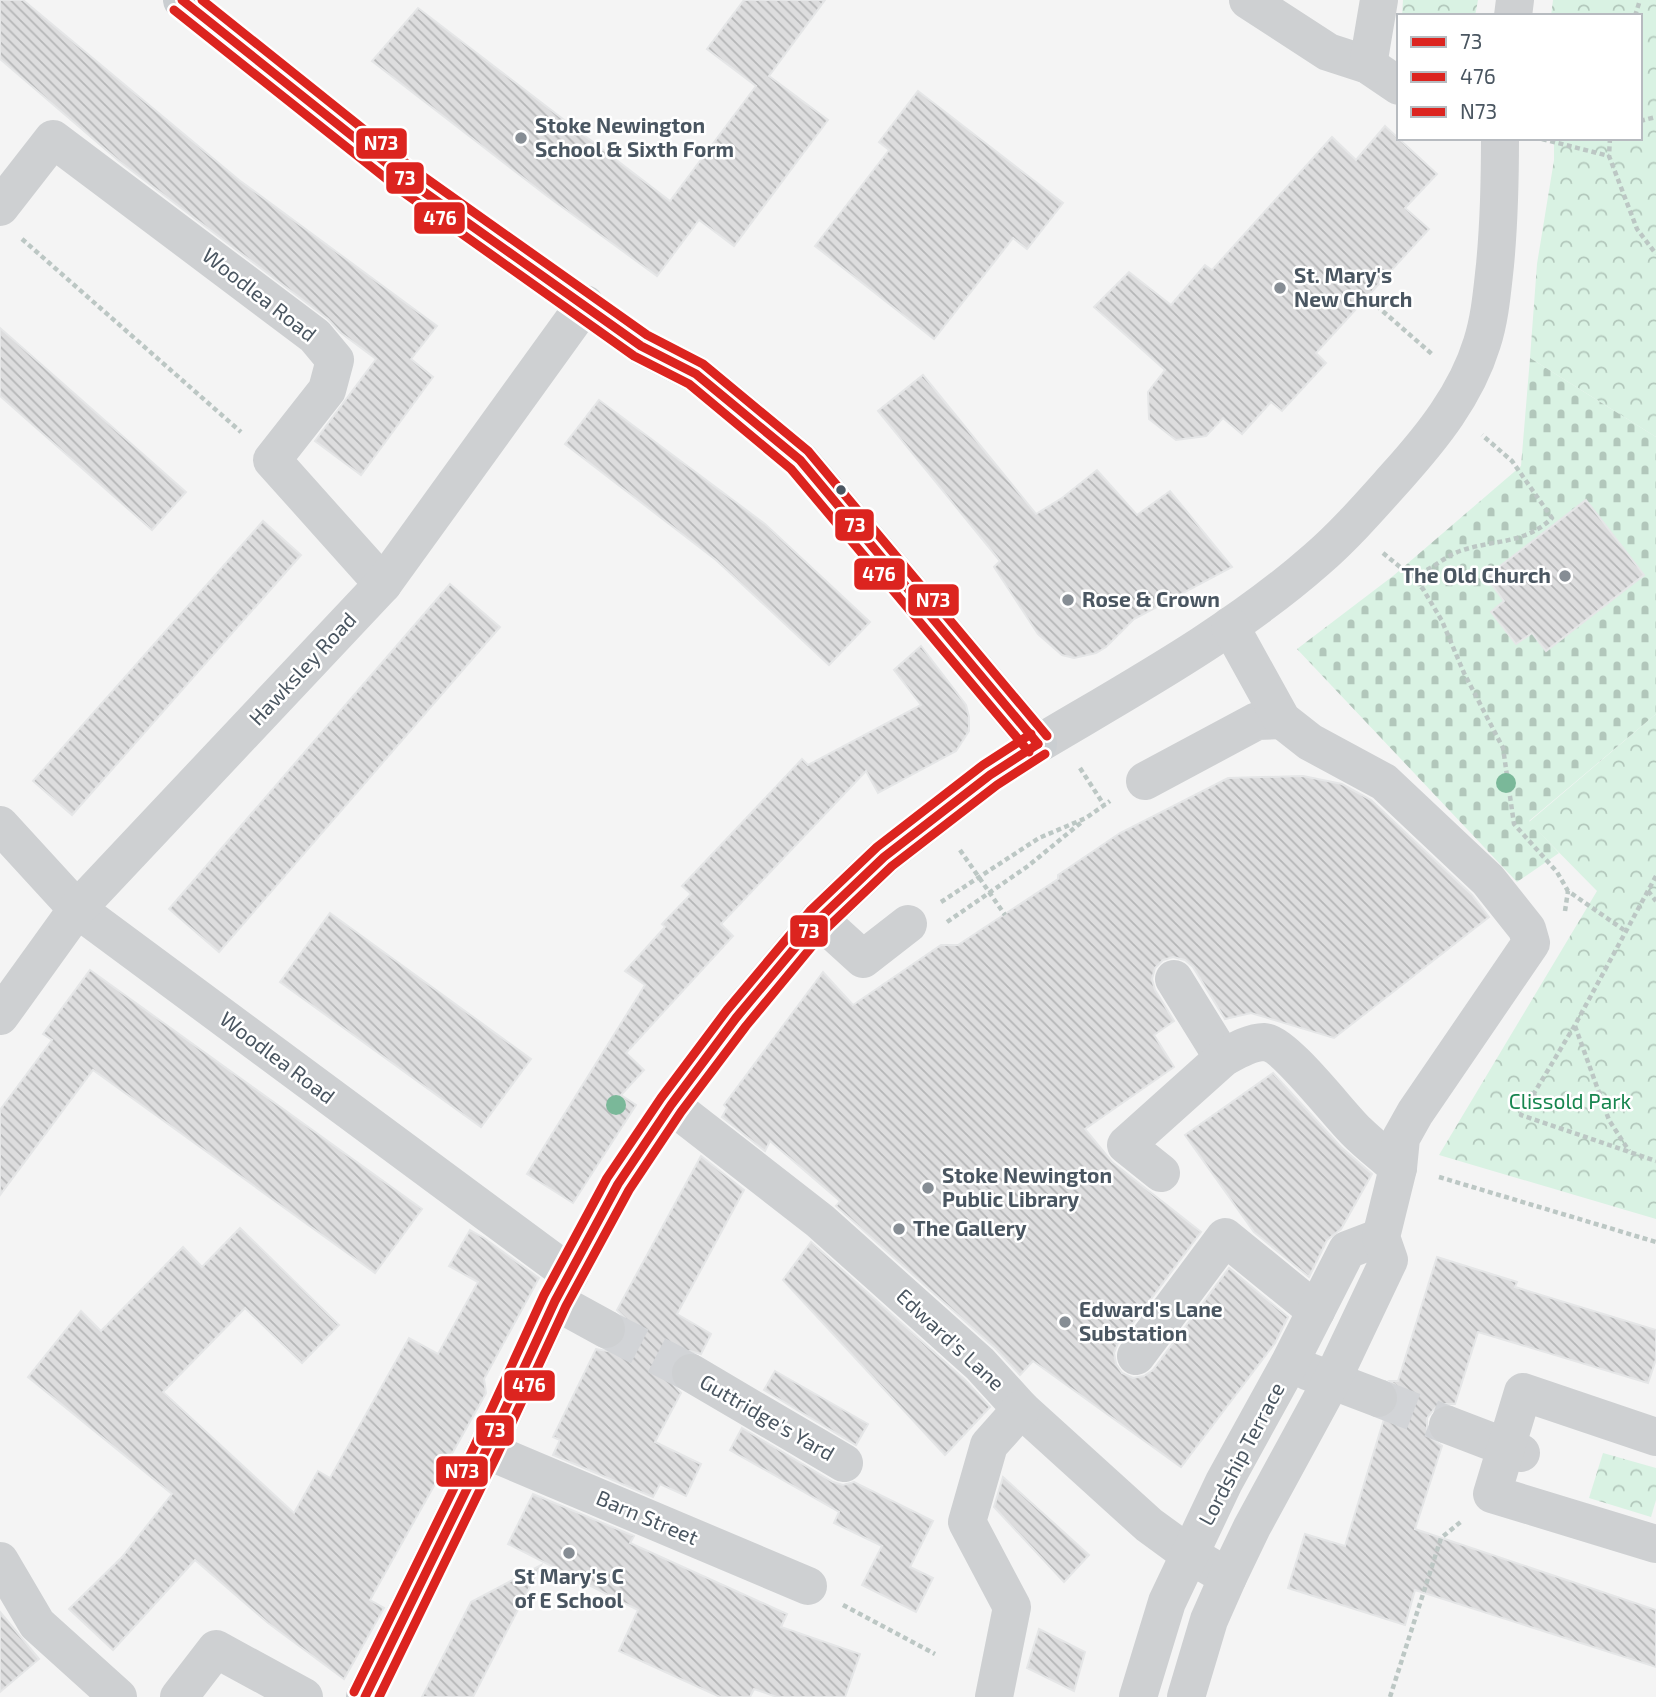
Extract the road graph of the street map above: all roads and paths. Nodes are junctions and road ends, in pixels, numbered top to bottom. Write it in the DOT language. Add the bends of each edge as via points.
graph roads {
  1 [pos="182,0"];
  2 [pos="1248,0"];
  3 [pos="1379,0"];
  4 [pos="1368,65"];
  5 [pos="1397,85"];
  6 [pos="1500,140"];
  7 [pos="1548,140"];
  8 [pos="1610,140"];
  9 [pos="1609,156"];
  10 [pos="0,206"];
  11 [pos="21,239"];
  12 [pos="1656,254"];
  13 [pos="1370,300"];
  14 [pos="585,304"];
  15 [pos="1438,359"];
  16 [pos="1474,428"];
  17 [pos="272,460"];
  18 [pos="1552,517"];
  19 [pos="1557,523"];
  20 [pos="1382,552"];
  21 [pos="1410,576"];
  22 [pos="383,584"];
  23 [pos="1230,626"];
  24 [pos="1282,720"];
  25 [pos="1038,744"];
  26 [pos="1080,768"];
  27 [pos="1145,781"];
  28 [pos="1104,805"];
  29 [pos="1086,818"];
  30 [pos="0,825"];
  31 [pos="960,849"];
  32 [pos="1656,876"];
  33 [pos="978,877"];
  34 [pos="1647,891"];
  35 [pos="990,893"];
  36 [pos="1656,901"];
  37 [pos="77,909"];
  38 [pos="1005,915"];
  39 [pos="819,919"];
  40 [pos="1625,930"];
  41 [pos="897,932"];
  42 [pos="1174,979"];
  43 [pos="0,1016"];
  44 [pos="1575,1025"];
  45 [pos="1223,1058"];
  46 [pos="671,1105"];
  47 [pos="1629,1152"];
  48 [pos="1656,1161"];
  49 [pos="1398,1168"];
  50 [pos="1161,1173"];
  51 [pos="1381,1237"];
  52 [pos="1656,1242"];
  53 [pos="562,1288"];
  54 [pos="1316,1311"];
  55 [pos="606,1329"];
  56 [pos="1136,1356"];
  57 [pos="1289,1364"];
  58 [pos="691,1373"];
  59 [pos="1332,1380"];
  60 [pos="1378,1398"];
  61 [pos="1021,1409"];
  62 [pos="1448,1425"];
  63 [pos="1656,1437"];
  64 [pos="486,1450"];
  65 [pos="1514,1450"];
  66 [pos="844,1463"];
  67 [pos="1492,1494"];
  68 [pos="1656,1544"];
  69 [pos="1190,1555"];
  70 [pos="0,1561"];
  71 [pos="1228,1577"];
  72 [pos="808,1586"];
  73 [pos="935,1654"];
  74 [pos="118,1697"];
  75 [pos="178,1697"];
  76 [pos="304,1697"];
  77 [pos="365,1697"];
  78 [pos="994,1697"];
  79 [pos="1138,1697"];
  80 [pos="1186,1697"];
  81 [pos="1390,1697"];
  1 -- 14 [label="main road" via="410,182"];
  2 -- 4 [label="street" via="1328,52"];
  3 -- 4 [label="street"];
  4 -- 5 [label="street"];
  6 -- 23 [label="street" via="1501,202 1491,307 1483,343 1458,398 1425,444 1350,527 1315,561"];
  7 -- 9 [label="path"];
  8 -- 9 [label="path"];
  9 -- 12 [label="path" via="1637,229"];
  10 -- 17 [label="street, Woodlea Road" via="53,139 314,336 335,360 327,390"];
  11 -- 17 [label="path"];
  13 -- 15 [label="path"];
  14 -- 22 [label="street, Hawksley Road"];
  14 -- 25 [label="main road" via="641,346 696,374 800,460"];
  16 -- 18 [label="path" via="1512,461"];
  17 -- 22 [label="street"];
  18 -- 19 [label="path"];
  18 -- 21 [label="path" via="1533,533 1460,551"];
  20 -- 21 [label="path"];
  21 -- 40 [label="path" via="1442,621 1503,748 1514,824 1568,891"];
  22 -- 37 [label="street, Hawksley Road"];
  23 -- 24 [label="street"];
  23 -- 25 [label="street"];
  24 -- 27 [label="street" via="1257,721"];
  24 -- 49 [label="street, Lordship Terrace" via="1310,742 1384,782 1489,880 1527,929 1531,943 1415,1114 1401,1138"];
  25 -- 39 [label="main road" via="884,857"];
  26 -- 28 [label="path"];
  27 -- 28 [label="path"];
  28 -- 29 [label="path"];
  29 -- 33 [label="path" via="1039,838"];
  29 -- 35 [label="path"];
  30 -- 37 [label="street, Woodlea Road"];
  31 -- 33 [label="path"];
  32 -- 34 [label="path"];
  33 -- 35 [label="path"];
  33 -- 41 [label="path"];
  34 -- 36 [label="path"];
  34 -- 40 [label="path"];
  35 -- 38 [label="path"];
  35 -- 41 [label="path" via="916,939"];
  37 -- 43 [label="street, Hawksley Road"];
  37 -- 53 [label="street, Woodlea Road"];
  39 -- 41 [label="street" via="863,959"];
  39 -- 46 [label="main road"];
  40 -- 44 [label="path"];
  42 -- 45 [label="street"];
  44 -- 47 [label="path" via="1609,1120"];
  44 -- 47 [label="path" via="1521,1115"];
  45 -- 49 [label="street" via="1264,1042 1277,1048"];
  45 -- 50 [label="street" via="1126,1145"];
  46 -- 53 [label="main road" via="618,1184"];
  46 -- 61 [label="street, Edward's Lane" via="820,1221 980,1364"];
  47 -- 48 [label="path"];
  49 -- 51 [label="street, Lordship Terrace"];
  49 -- 52 [label="path"];
  51 -- 54 [label="street, Lordship Terrace" via="1347,1250"];
  51 -- 59 [label="street, Lordship Terrace" via="1389,1260"];
  53 -- 55 [label="street"];
  53 -- 64 [label="main road"];
  54 -- 56 [label="street" via="1225,1237"];
  54 -- 57 [label="street, Lordship Terrace"];
  57 -- 59 [label="street"];
  57 -- 69 [label="street, Lordship Terrace"];
  58 -- 66 [label="street, Guttridge's Yard"];
  59 -- 60 [label="street"];
  59 -- 71 [label="street, Lordship Terrace"];
  61 -- 69 [label="street, Edward's Lane" via="1149,1525"];
  61 -- 78 [label="street" via="989,1445 967,1522 1012,1607"];
  62 -- 65 [label="street"];
  63 -- 65 [label="street" via="1523,1392"];
  64 -- 72 [label="street, Barn Street"];
  64 -- 77 [label="main road"];
  65 -- 67 [label="street"];
  67 -- 68 [label="street"];
  67 -- 81 [label="path" via="1441,1538"];
  69 -- 71 [label="street, Edward's Lane"];
  69 -- 79 [label="street, Lordship Terrace" via="1167,1602"];
  70 -- 74 [label="street" via="37,1624"];
  71 -- 80 [label="street, Lordship Terrace" via="1209,1620"];
  72 -- 73 [label="path"];
  75 -- 76 [label="street" via="216,1649"];
}
